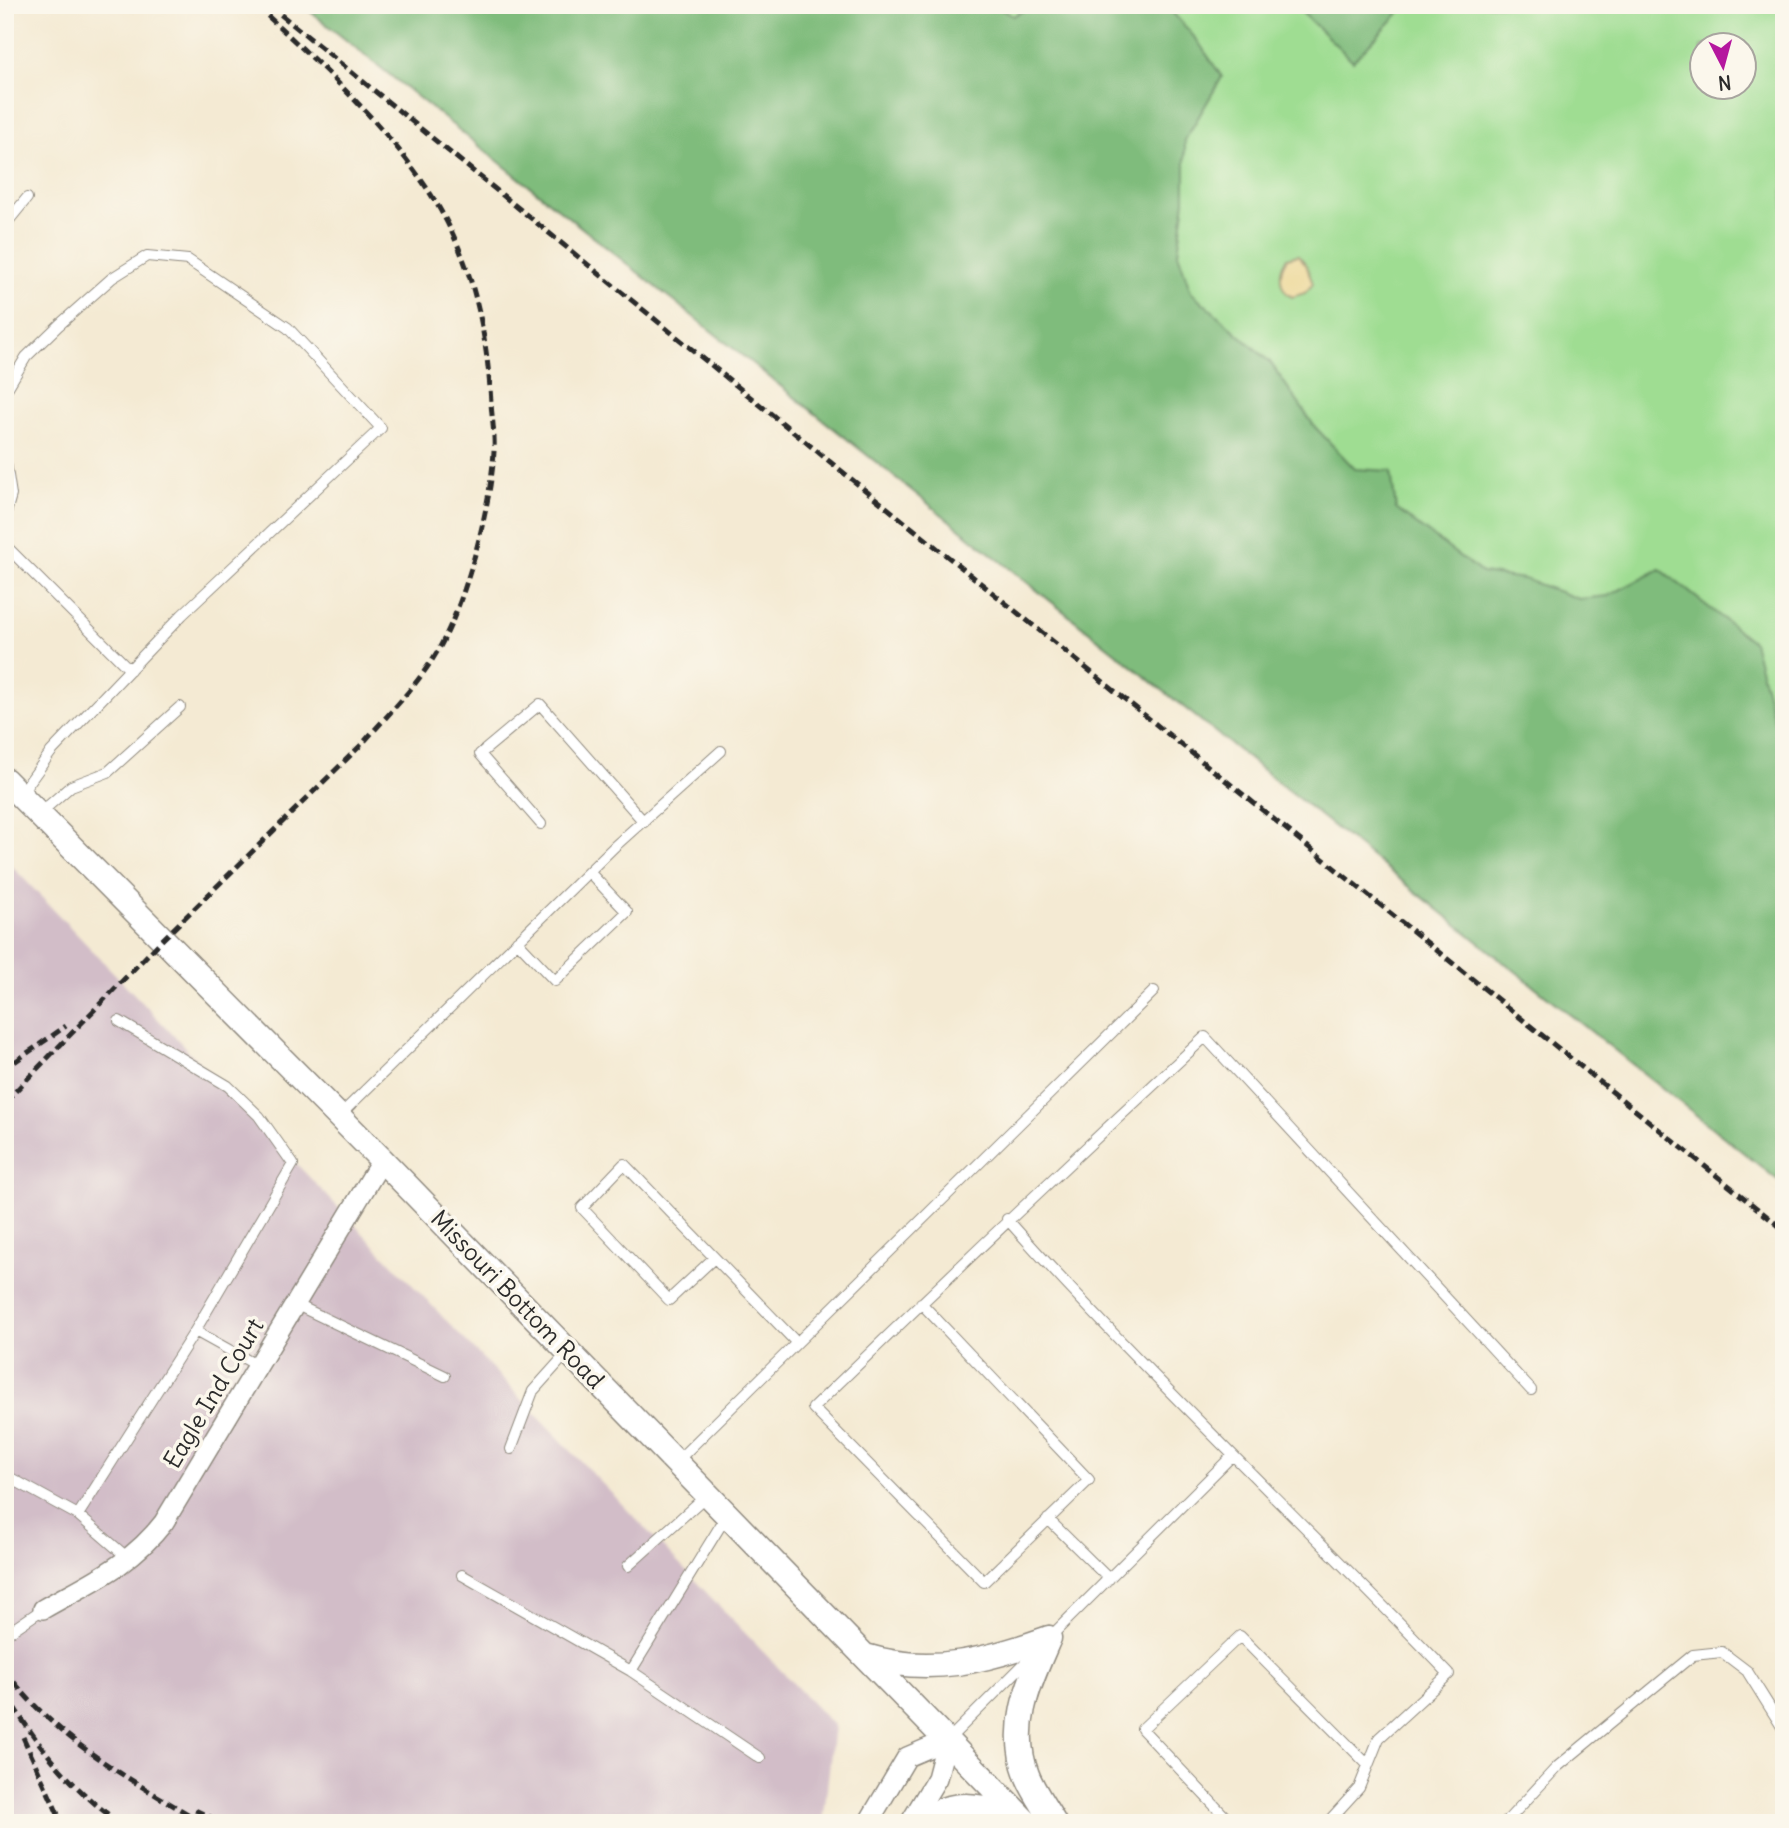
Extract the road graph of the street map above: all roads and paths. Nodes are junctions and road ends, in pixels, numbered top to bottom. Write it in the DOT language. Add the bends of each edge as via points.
graph roads {
  1 [pos="27,198"];
  2 [pos="5,225"];
  3 [pos="5,392"];
  4 [pos="5,456"];
  5 [pos="5,516"];
  6 [pos="5,545"];
  7 [pos="130,670"];
  8 [pos="180,708"];
  9 [pos="721,751"];
  10 [pos="12,788"];
  11 [pos="38,814"];
  12 [pos="644,822"];
  13 [pos="541,824"];
  14 [pos="589,872"];
  15 [pos="517,941"];
  16 [pos="1154,991"];
  17 [pos="119,1021"];
  18 [pos="338,1116"];
  19 [pos="382,1160"];
  20 [pos="1007,1219"];
  21 [pos="714,1258"];
  22 [pos="920,1303"];
  23 [pos="295,1304"];
  24 [pos="195,1331"];
  25 [pos="796,1342"];
  26 [pos="569,1352"];
  27 [pos="258,1366"];
  28 [pos="445,1376"];
  29 [pos="1531,1390"];
  30 [pos="511,1449"];
  31 [pos="1232,1456"];
  32 [pos="676,1461"];
  33 [pos="5,1475"];
  34 [pos="708,1494"];
  35 [pos="727,1514"];
  36 [pos="78,1516"];
  37 [pos="1048,1519"];
  38 [pos="129,1559"];
  39 [pos="628,1566"];
  40 [pos="462,1575"];
  41 [pos="1109,1579"];
  42 [pos="43,1609"];
  43 [pos="5,1635"];
  44 [pos="1049,1638"];
  45 [pos="865,1656"];
  46 [pos="631,1671"];
  47 [pos="1784,1730"];
  48 [pos="947,1740"];
  49 [pos="760,1758"];
  50 [pos="1368,1765"];
  51 [pos="1024,1820"];
  52 [pos="868,1823"];
  53 [pos="910,1823"];
  54 [pos="920,1823"];
  55 [pos="1054,1823"];
  56 [pos="1231,1823"];
  57 [pos="1327,1823"];
  58 [pos="1505,1823"];
  1 -- 2 [label="lane"];
  3 -- 7 [label="lane" via="26,357 59,325 112,278 147,256 188,260 288,328 381,428 182,615"];
  4 -- 5 [label="lane" via="11,495"];
  6 -- 7 [label="lane"];
  7 -- 10 [label="lane"];
  8 -- 11 [label="lane" via="108,772 71,786"];
  9 -- 12 [label="lane"];
  10 -- 11 [label="street, Missouri Bottom Road"];
  11 -- 18 [label="street, Missouri Bottom Road"];
  12 -- 13 [label="lane" via="540,704 480,754"];
  12 -- 14 [label="lane"];
  14 -- 15 [label="lane"];
  14 -- 15 [label="lane" via="627,912 555,981"];
  15 -- 18 [label="lane"];
  16 -- 25 [label="lane"];
  17 -- 24 [label="lane" via="228,1086 258,1116 293,1164"];
  18 -- 19 [label="street, Missouri Bottom Road"];
  19 -- 23 [label="street, Eagle Ind Court"];
  19 -- 26 [label="street, Missouri Bottom Road"];
  20 -- 22 [label="lane"];
  20 -- 29 [label="lane" via="1205,1037"];
  20 -- 31 [label="lane"];
  21 -- 21 [label="lane" via="624,1164 582,1208 669,1300"];
  21 -- 25 [label="lane"];
  22 -- 37 [label="lane" via="1089,1480"];
  22 -- 37 [label="lane" via="813,1408 984,1582"];
  23 -- 27 [label="street, Eagle Ind Court"];
  23 -- 28 [label="lane"];
  24 -- 27 [label="lane"];
  24 -- 36 [label="lane"];
  25 -- 32 [label="lane"];
  26 -- 30 [label="lane" via="533,1391"];
  26 -- 32 [label="street, Missouri Bottom Road"];
  27 -- 38 [label="street, Eagle Ind Court" via="164,1522"];
  31 -- 41 [label="lane"];
  31 -- 50 [label="lane" via="1449,1674 1379,1738"];
  32 -- 34 [label="street, Missouri Bottom Road"];
  33 -- 36 [label="lane"];
  34 -- 35 [label="street, Missouri Bottom Road"];
  34 -- 39 [label="lane"];
  35 -- 45 [label="street, Missouri Bottom Road"];
  35 -- 46 [label="lane"];
  36 -- 38 [label="lane"];
  37 -- 41 [label="lane"];
  38 -- 42 [label="street, Eagle Ind Court"];
  40 -- 46 [label="lane"];
  41 -- 44 [label="lane"];
  42 -- 43 [label="lane"];
  44 -- 45 [label="street" via="994,1658 949,1666"];
  44 -- 48 [label="lane"];
  44 -- 55 [label="street" via="1023,1697 1018,1741 1027,1776"];
  45 -- 48 [label="street, Missouri Bottom Road"];
  46 -- 49 [label="lane"];
  47 -- 58 [label="lane" via="1747,1671 1722,1651 1693,1655 1557,1767"];
  48 -- 51 [label="street, Missouri Bottom Road"];
  48 -- 52 [label="street" via="907,1757"];
  48 -- 53 [label="street" via="937,1778"];
  50 -- 56 [label="lane" via="1240,1636 1142,1729"];
  50 -- 57 [label="lane" via="1359,1788"];
  51 -- 54 [label="street" via="985,1806 961,1805 934,1811"];
}
